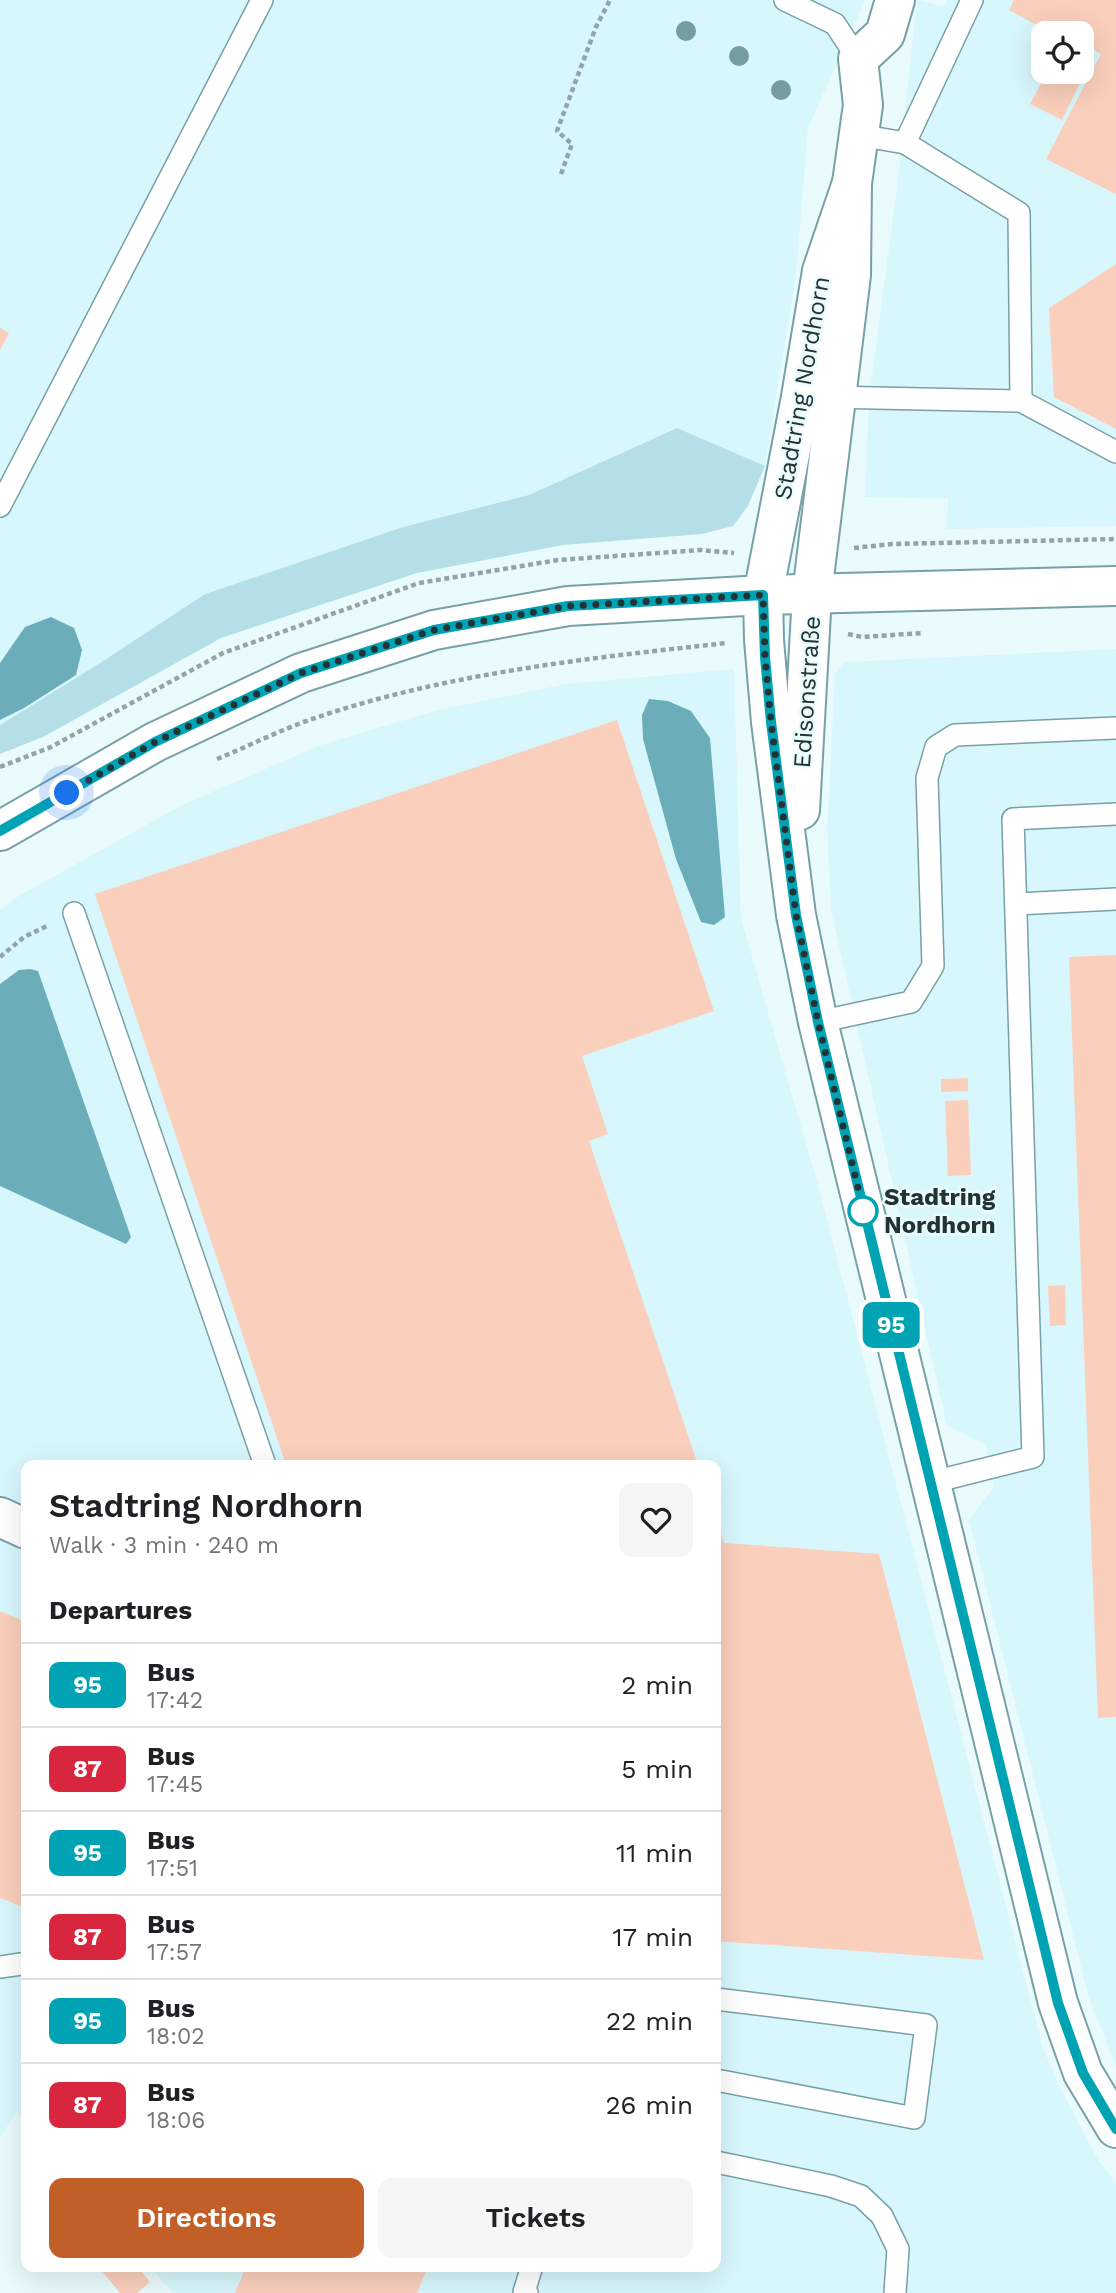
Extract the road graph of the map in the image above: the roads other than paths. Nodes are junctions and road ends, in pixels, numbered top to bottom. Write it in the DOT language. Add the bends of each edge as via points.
graph roads {
  1 [pos="262,0"];
  2 [pos="785,0"];
  3 [pos="895,0"];
  4 [pos="972,0"];
  5 [pos="858,59"];
  6 [pos="859,135"];
  7 [pos="905,143"];
  8 [pos="819,397"];
  9 [pos="1021,401"];
  10 [pos="1116,452"];
  11 [pos="0,506"];
  12 [pos="1116,586"];
  13 [pos="813,594"];
  14 [pos="763,595"];
  15 [pos="1116,728"];
  16 [pos="1116,814"];
  17 [pos="0,831"];
  18 [pos="1116,898"];
  19 [pos="1016,904"];
  20 [pos="74,913"];
  21 [pos="796,915"];
  22 [pos="818,1022"];
  23 [pos="263,1460"];
  24 [pos="929,1483"];
  25 [pos="0,1517"];
  26 [pos="21,1526"];
  27 [pos="21,1964"];
  28 [pos="0,1967"];
  29 [pos="721,2000"];
  30 [pos="721,2081"];
  31 [pos="1116,2128"];
  32 [pos="721,2163"];
  33 [pos="530,2272"];
  34 [pos="527,2293"];
  35 [pos="895,2293"];
  1 -- 11 [label="lane"];
  2 -- 5 [label="lane" via="835,24"];
  3 -- 5 [label="street" via="885,34"];
  4 -- 7 [label="lane"];
  5 -- 6 [label="street, Stadtring Nordhorn" via="863,105"];
  6 -- 7 [label="lane"];
  6 -- 8 [label="street, Stadtring Nordhorn" via="852,183 822,271"];
  7 -- 9 [label="lane" via="1019,213"];
  8 -- 9 [label="lane"];
  8 -- 13 [label="street, Stadtring Nordhorn"];
  8 -- 14 [label="street, Stadtring Nordhorn"];
  9 -- 10 [label="lane"];
  12 -- 13 [label="street"];
  13 -- 14 [label="street"];
  13 -- 21 [label="street, Edisonstraße"];
  14 -- 17 [label="street" via="568,606 434,630 301,673 155,742"];
  14 -- 21 [label="street, Edisonstraße" via="771,722"];
  15 -- 22 [label="lane" via="955,735 936,747 927,778 933,966 911,1002"];
  16 -- 19 [label="lane" via="1013,819"];
  18 -- 19 [label="lane"];
  19 -- 24 [label="lane" via="1033,1457"];
  20 -- 23 [label="lane"];
  21 -- 22 [label="street, Edisonstraße"];
  22 -- 24 [label="street, Edisonstraße"];
  24 -- 31 [label="street, Edisonstraße" via="1058,2003 1083,2073"];
  25 -- 26 [label="street"];
  27 -- 28 [label="lane"];
  29 -- 30 [label="lane" via="926,2025 914,2119"];
  32 -- 35 [label="lane" via="861,2196 882,2216 898,2249"];
  33 -- 34 [label="lane"];
}
